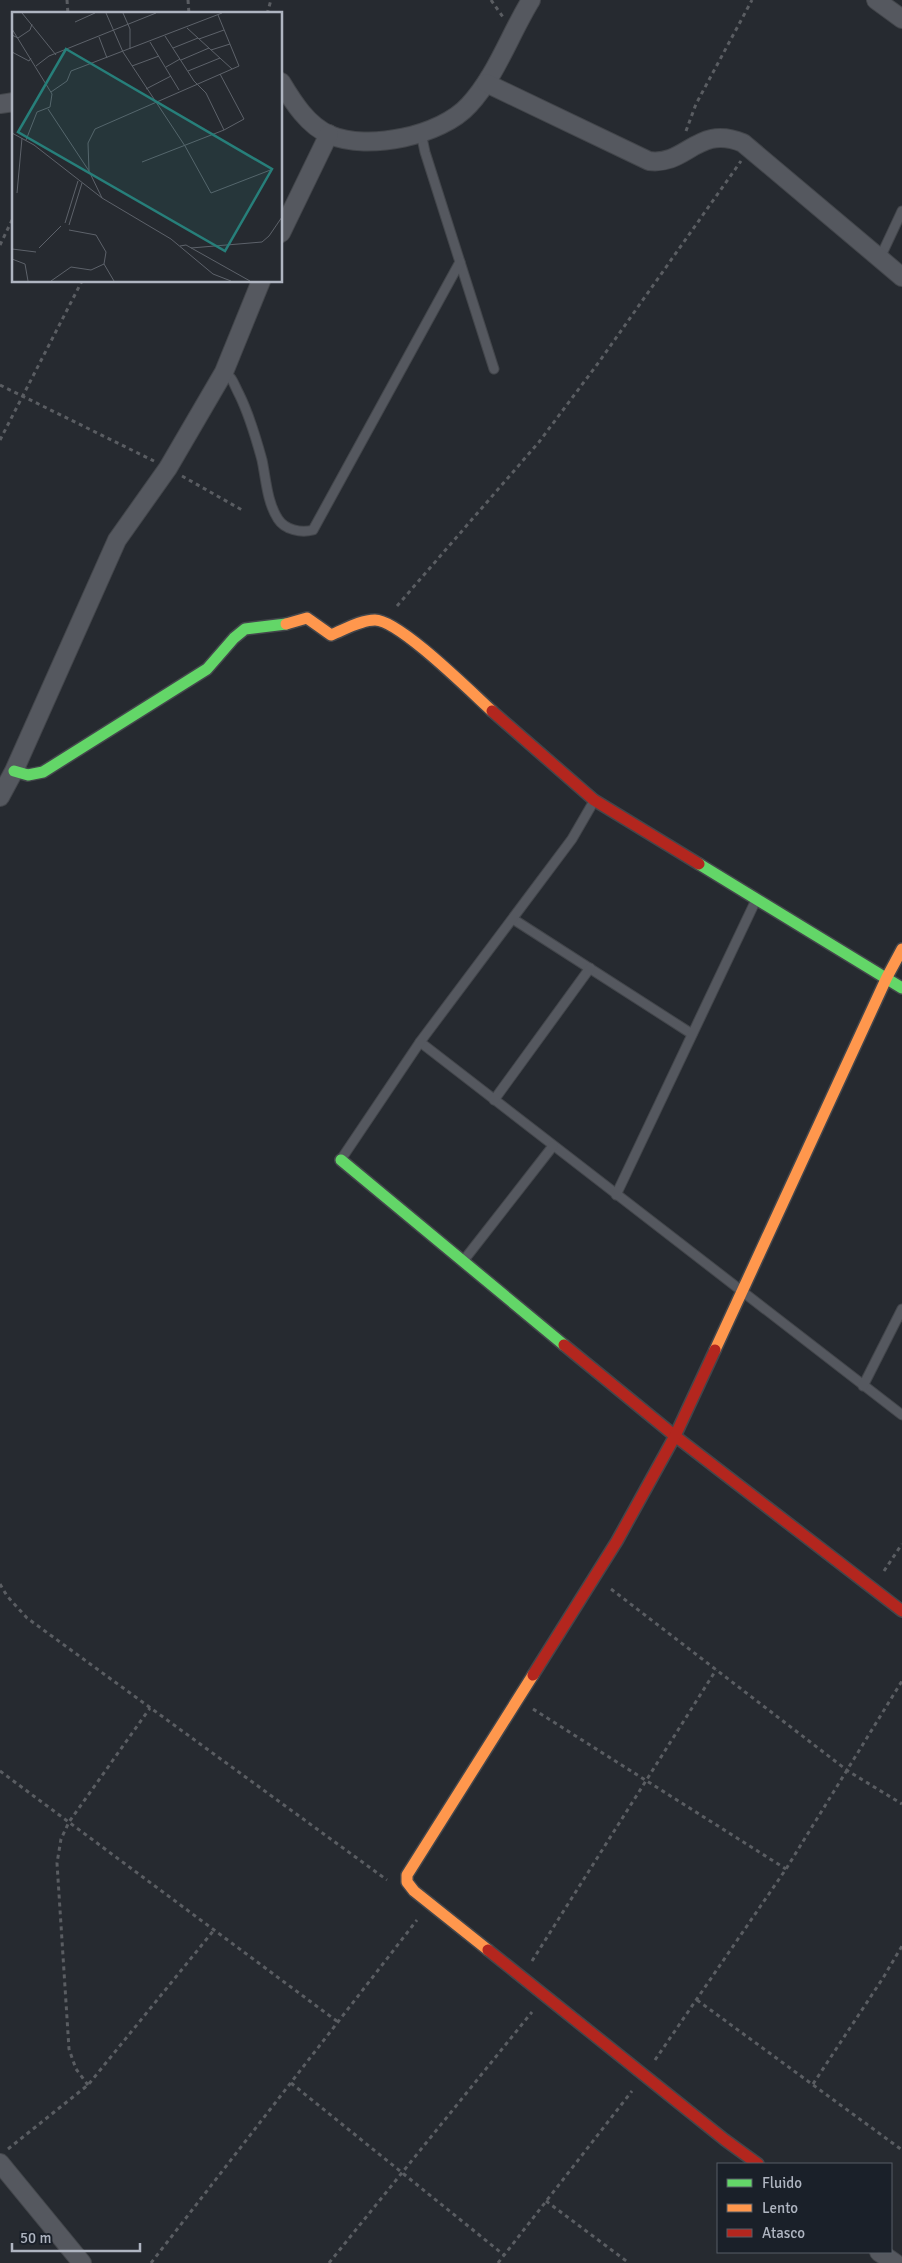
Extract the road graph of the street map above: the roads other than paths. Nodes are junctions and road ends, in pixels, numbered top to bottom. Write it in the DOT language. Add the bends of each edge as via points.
graph roads {
  1 [pos="531,0"];
  2 [pos="876,0"];
  3 [pos="902,19"];
  4 [pos="282,84"];
  5 [pos="486,84"];
  6 [pos="421,133"];
  7 [pos="329,134"];
  8 [pos="902,211"];
  9 [pos="282,230"];
  10 [pos="880,258"];
  11 [pos="460,262"];
  12 [pos="902,276"];
  13 [pos="261,282"];
  14 [pos="494,369"];
  15 [pos="224,372"];
  16 [pos="10,769"];
  17 [pos="0,797"];
  18 [pos="594,800"];
  19 [pos="757,898"];
  20 [pos="513,919"];
  21 [pos="902,948"];
  22 [pos="590,968"];
  23 [pos="886,977"];
  24 [pos="902,988"];
  25 [pos="692,1034"];
  26 [pos="420,1042"];
  27 [pos="494,1100"];
  28 [pos="553,1146"];
  29 [pos="341,1160"];
  30 [pos="616,1195"];
  31 [pos="463,1261"];
  32 [pos="741,1292"];
  33 [pos="902,1309"];
  34 [pos="864,1386"];
  35 [pos="902,1415"];
  36 [pos="674,1436"];
  37 [pos="902,1611"];
  38 [pos="4,2156"];
  39 [pos="757,2163"];
  40 [pos="880,2253"];
  41 [pos="82,2263"];
  42 [pos="894,2263"];
  1 -- 5 [label="street"];
  2 -- 3 [label="street"];
  4 -- 7 [label="street" via="306,117"];
  5 -- 6 [label="street" via="468,106"];
  5 -- 10 [label="street" via="649,161 663,162 716,137 734,140 750,148"];
  6 -- 7 [label="street" via="392,140 356,141"];
  6 -- 11 [label="lane"];
  7 -- 9 [label="street"];
  8 -- 10 [label="lane"];
  10 -- 12 [label="street"];
  11 -- 14 [label="lane"];
  11 -- 15 [label="lane" via="313,530 304,532 279,521 271,506 261,457 243,403 231,376"];
  13 -- 15 [label="street"];
  15 -- 16 [label="street" via="168,468 117,540"];
  16 -- 17 [label="street"];
  16 -- 18 [label="street" via="24,776 43,772 207,668 244,629 292,624 307,618 332,635 369,620 384,620 413,641"];
  18 -- 19 [label="street"];
  18 -- 20 [label="lane" via="572,839"];
  19 -- 23 [label="street"];
  19 -- 25 [label="lane"];
  20 -- 22 [label="lane"];
  20 -- 26 [label="lane"];
  21 -- 23 [label="street"];
  22 -- 25 [label="lane"];
  22 -- 27 [label="lane"];
  23 -- 24 [label="street"];
  23 -- 32 [label="street"];
  25 -- 30 [label="lane"];
  26 -- 27 [label="lane"];
  26 -- 29 [label="lane"];
  27 -- 28 [label="lane"];
  28 -- 30 [label="lane"];
  28 -- 31 [label="lane"];
  29 -- 31 [label="street"];
  30 -- 32 [label="lane"];
  31 -- 36 [label="street"];
  32 -- 34 [label="lane"];
  32 -- 36 [label="street"];
  33 -- 34 [label="lane"];
  34 -- 35 [label="lane"];
  36 -- 37 [label="street"];
  36 -- 39 [label="street" via="617,1541 407,1875 407,1880 410,1887 430,1904"];
  38 -- 41 [label="street"];
  40 -- 42 [label="street"];
}
